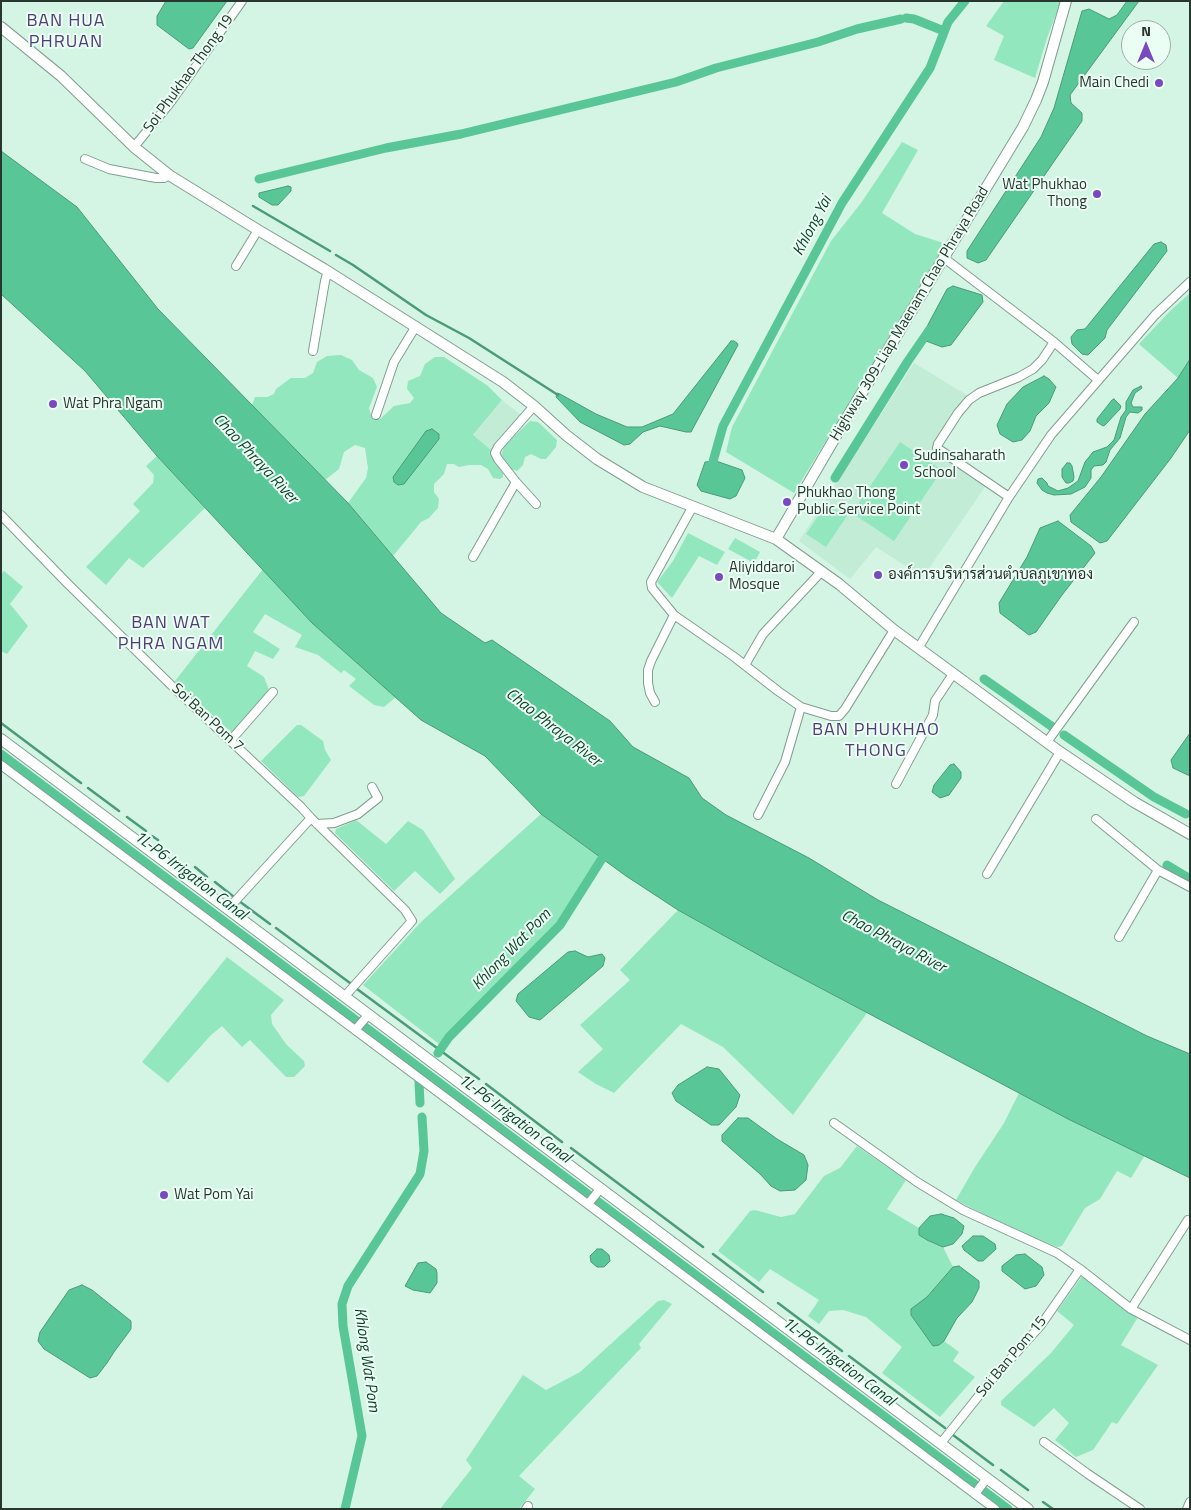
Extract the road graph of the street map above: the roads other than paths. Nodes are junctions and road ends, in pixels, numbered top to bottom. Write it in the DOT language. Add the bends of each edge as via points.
graph roads {
  1 [pos="242,1"];
  2 [pos="1066,1"];
  3 [pos="1,28"];
  4 [pos="134,146"];
  5 [pos="85,159"];
  6 [pos="169,175"];
  7 [pos="258,230"];
  8 [pos="944,258"];
  9 [pos="236,266"];
  10 [pos="328,271"];
  11 [pos="1190,282"];
  12 [pos="416,326"];
  13 [pos="1054,342"];
  14 [pos="313,351"];
  15 [pos="1098,380"];
  16 [pos="534,406"];
  17 [pos="376,415"];
  18 [pos="516,482"];
  19 [pos="1009,497"];
  20 [pos="536,504"];
  21 [pos="693,506"];
  22 [pos="2,519"];
  23 [pos="776,538"];
  24 [pos="473,556"];
  25 [pos="822,571"];
  26 [pos="674,616"];
  27 [pos="1134,622"];
  28 [pos="894,630"];
  29 [pos="919,647"];
  30 [pos="745,666"];
  31 [pos="953,674"];
  32 [pos="273,692"];
  33 [pos="655,702"];
  34 [pos="801,707"];
  35 [pos="1,739"];
  36 [pos="231,740"];
  37 [pos="1046,742"];
  38 [pos="1060,752"];
  39 [pos="1,765"];
  40 [pos="896,784"];
  41 [pos="372,787"];
  42 [pos="758,815"];
  43 [pos="1096,819"];
  44 [pos="314,821"];
  45 [pos="1190,834"];
  46 [pos="1158,870"];
  47 [pos="987,874"];
  48 [pos="1190,887"];
  49 [pos="228,909"];
  50 [pos="1119,937"];
  51 [pos="345,996"];
  52 [pos="367,1016"];
  53 [pos="357,1028"];
  54 [pos="834,1123"];
  55 [pos="599,1191"];
  56 [pos="589,1203"];
  57 [pos="1188,1220"];
  58 [pos="1080,1269"];
  59 [pos="1131,1309"];
  60 [pos="1190,1340"];
  61 [pos="1044,1442"];
  62 [pos="941,1443"];
  63 [pos="986,1480"];
  64 [pos="977,1492"];
  65 [pos="1190,1502"];
  66 [pos="995,1509"];
  67 [pos="1028,1509"];
  68 [pos="1140,1509"];
  69 [pos="1187,1509"];
  1 -- 4 [label="street, Soi Phukhao Thong 19" via="170,102"];
  2 -- 8 [label="street, Highway 309-Liap Maenam Chao Phraya Road" via="1032,109"];
  3 -- 4 [label="street" via="60,76"];
  4 -- 6 [label="street"];
  5 -- 6 [label="street" via="109,169 156,178"];
  6 -- 7 [label="street"];
  7 -- 9 [label="street"];
  7 -- 10 [label="street"];
  8 -- 13 [label="street"];
  8 -- 23 [label="street, Highway 309-Liap Maenam Chao Phraya Road"];
  10 -- 12 [label="street"];
  10 -- 14 [label="street"];
  11 -- 15 [label="street" via="1155,315"];
  12 -- 16 [label="street"];
  12 -- 17 [label="street" via="394,362"];
  13 -- 15 [label="street"];
  13 -- 19 [label="street" via="1033,369 969,400 938,444 938,448"];
  15 -- 19 [label="street" via="1051,435"];
  16 -- 18 [label="street" via="496,453"];
  16 -- 21 [label="street" via="597,459 642,487"];
  18 -- 20 [label="street"];
  18 -- 24 [label="street"];
  19 -- 29 [label="street"];
  21 -- 23 [label="street"];
  21 -- 26 [label="street" via="652,582 652,588"];
  22 -- 36 [label="street, Soi Ban Pom 7"];
  23 -- 25 [label="street"];
  25 -- 28 [label="street"];
  25 -- 30 [label="street" via="763,634"];
  26 -- 30 [label="street"];
  26 -- 33 [label="street" via="648,670 650,693"];
  27 -- 37 [label="street"];
  28 -- 29 [label="street"];
  28 -- 34 [label="street" via="839,716"];
  29 -- 31 [label="street"];
  30 -- 34 [label="street"];
  31 -- 37 [label="street"];
  31 -- 40 [label="street" via="936,701 933,716"];
  32 -- 36 [label="street"];
  34 -- 42 [label="street" via="785,762"];
  35 -- 49 [label="street"];
  36 -- 44 [label="street, Soi Ban Pom 7"];
  37 -- 38 [label="street"];
  38 -- 45 [label="street" via="1134,802"];
  38 -- 47 [label="street"];
  39 -- 53 [label="street"];
  41 -- 44 [label="street" via="378,798 358,814 334,823"];
  43 -- 46 [label="street"];
  44 -- 49 [label="street"];
  44 -- 51 [label="street, Soi Ban Pom 7" via="405,910 412,921"];
  46 -- 48 [label="street"];
  46 -- 50 [label="street"];
  49 -- 51 [label="street"];
  51 -- 52 [label="street"];
  52 -- 53 [label="street"];
  52 -- 55 [label="street"];
  53 -- 56 [label="street"];
  54 -- 58 [label="street" via="917,1182 963,1210 1057,1253"];
  55 -- 56 [label="street"];
  55 -- 62 [label="street"];
  56 -- 64 [label="street"];
  57 -- 59 [label="street"];
  58 -- 59 [label="street"];
  58 -- 62 [label="street, Soi Ban Pom 15" via="1041,1324"];
  59 -- 60 [label="street"];
  61 -- 68 [label="street"];
  62 -- 63 [label="street"];
  63 -- 64 [label="street"];
  63 -- 67 [label="street"];
  64 -- 66 [label="street"];
  65 -- 69 [label="street"];
}
